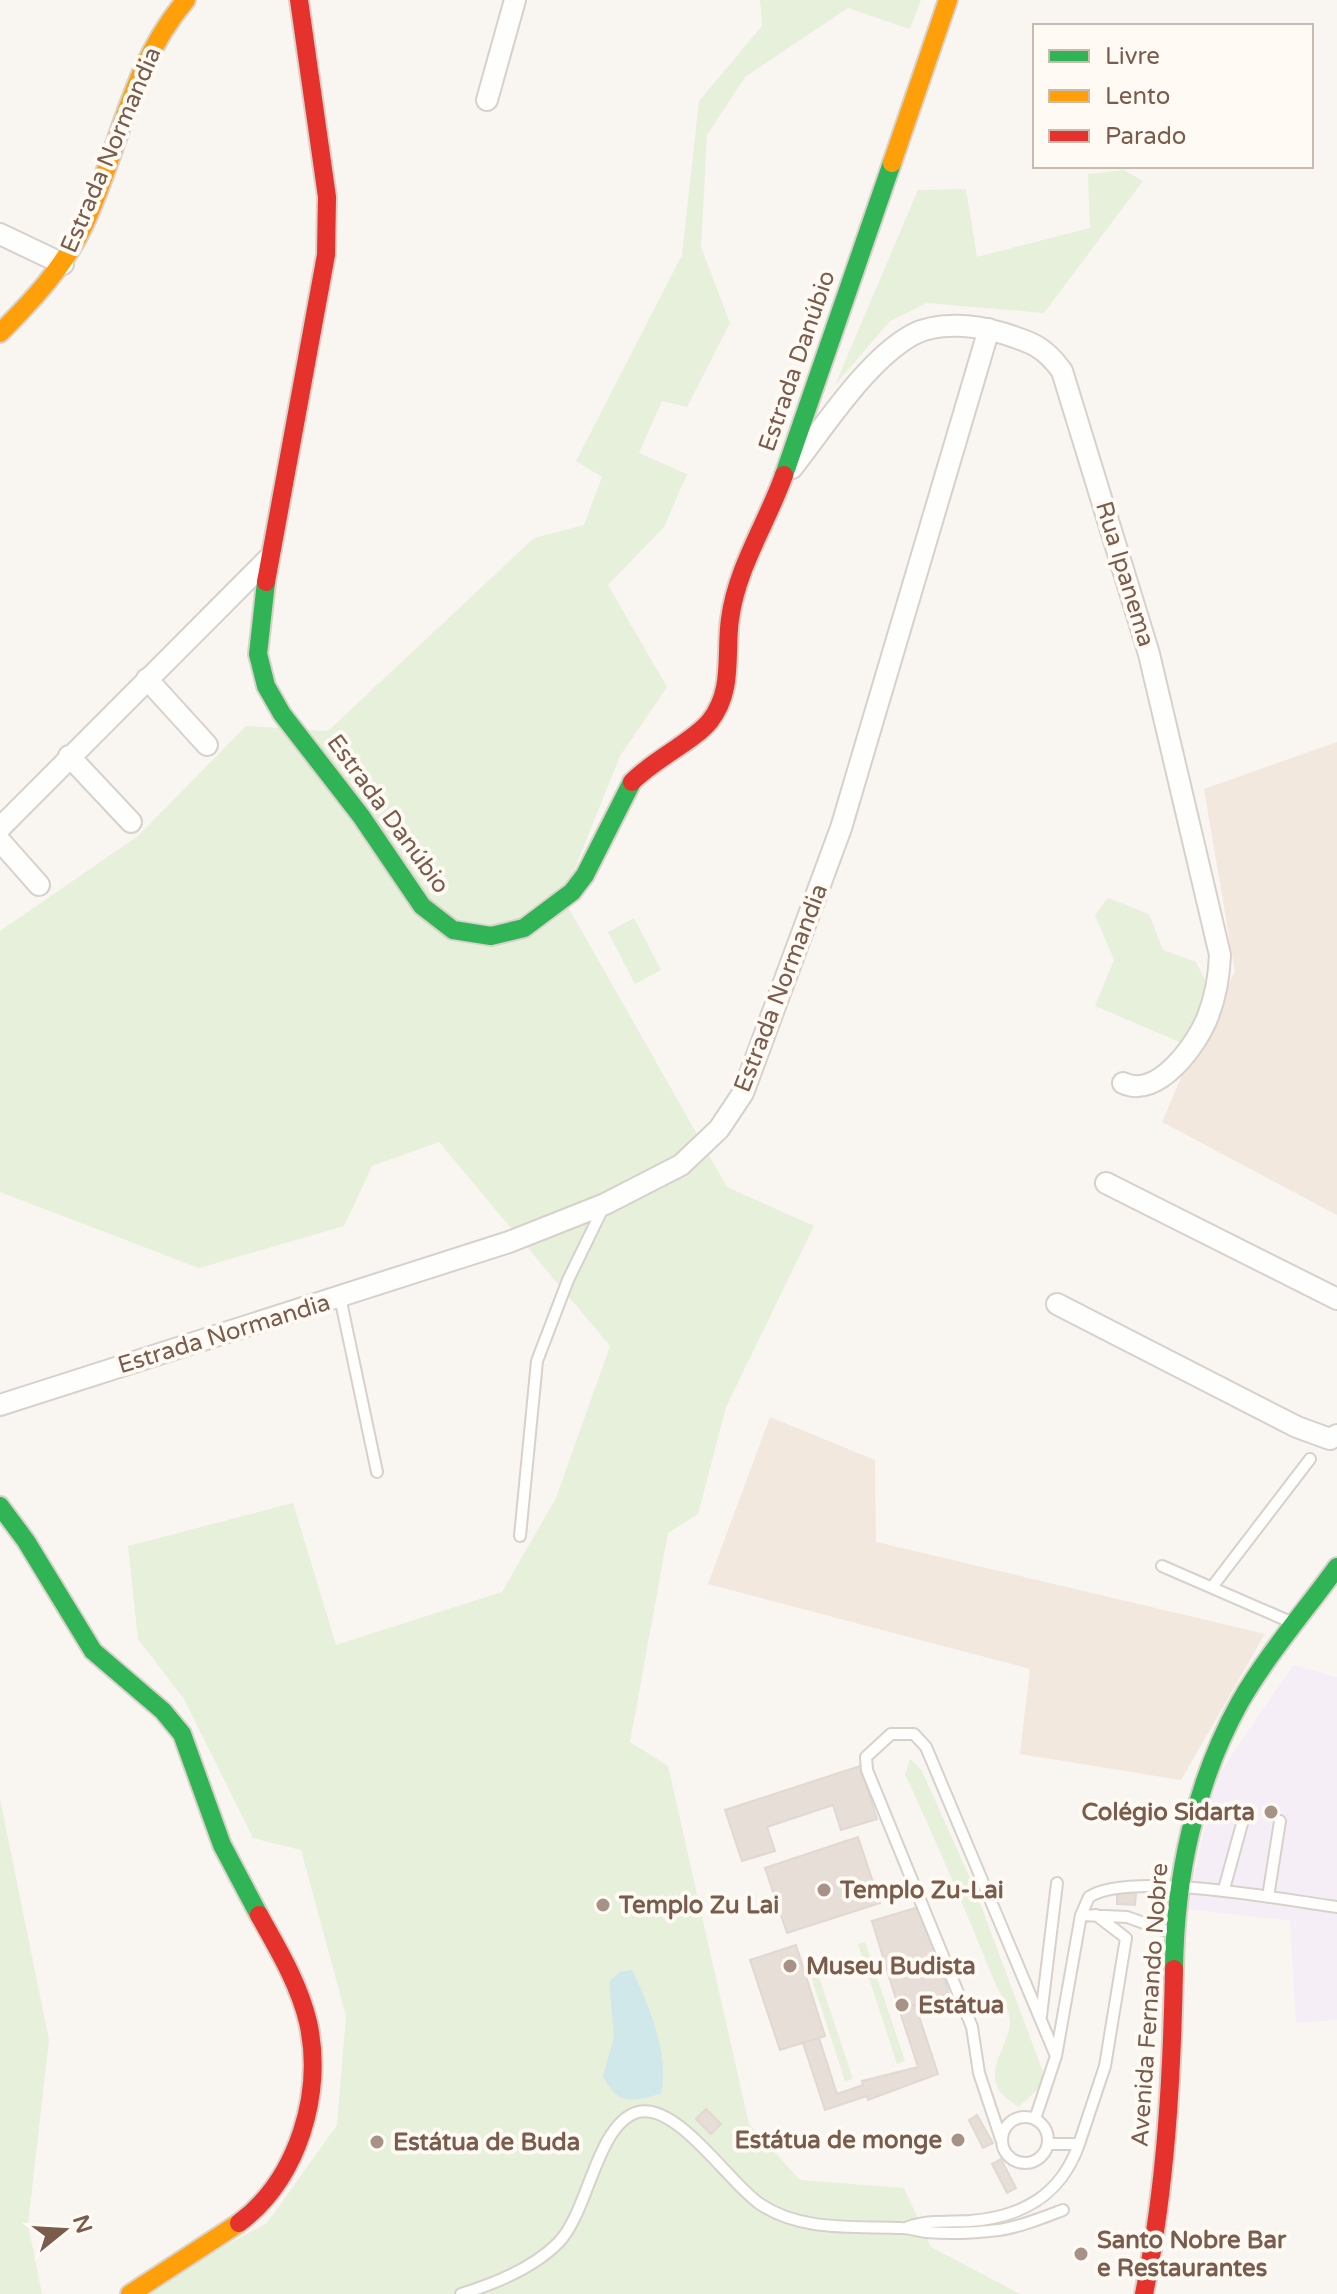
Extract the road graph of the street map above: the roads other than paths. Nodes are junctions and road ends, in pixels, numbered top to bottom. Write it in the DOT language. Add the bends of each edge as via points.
graph roads {
  1 [pos="186,0"];
  2 [pos="299,0"];
  3 [pos="515,0"];
  4 [pos="948,0"];
  5 [pos="487,100"];
  6 [pos="0,234"];
  7 [pos="63,264"];
  8 [pos="989,329"];
  9 [pos="0,333"];
  10 [pos="782,480"];
  11 [pos="268,559"];
  12 [pos="147,679"];
  13 [pos="207,745"];
  14 [pos="69,756"];
  15 [pos="131,822"];
  16 [pos="0,828"];
  17 [pos="0,841"];
  18 [pos="39,885"];
  19 [pos="1123,1083"];
  20 [pos="1106,1183"];
  21 [pos="605,1204"];
  22 [pos="340,1297"];
  23 [pos="1337,1299"];
  24 [pos="1057,1304"];
  25 [pos="0,1405"];
  26 [pos="1337,1435"];
  27 [pos="1310,1459"];
  28 [pos="377,1472"];
  29 [pos="0,1506"];
  30 [pos="520,1536"];
  31 [pos="1162,1566"];
  32 [pos="1337,1567"];
  33 [pos="1212,1587"];
  34 [pos="1295,1624"];
  35 [pos="1245,1813"];
  36 [pos="1280,1821"];
  37 [pos="1057,1883"];
  38 [pos="1179,1889"];
  39 [pos="1224,1889"];
  40 [pos="1268,1897"];
  41 [pos="1337,1907"];
  42 [pos="1081,1915"];
  43 [pos="1096,1915"];
  44 [pos="1174,1934"];
  45 [pos="1041,2016"];
  46 [pos="1056,2056"];
  47 [pos="1035,2119"];
  48 [pos="1001,2139"];
  49 [pos="1048,2144"];
  50 [pos="1079,2144"];
  51 [pos="1063,2210"];
  52 [pos="906,2228"];
  53 [pos="130,2294"];
  54 [pos="461,2294"];
  55 [pos="1144,2294"];
  1 -- 7 [label="street, Estrada Normandia" via="164,24 144,65 84,225"];
  2 -- 11 [label="street, Estrada Danúbio" via="327,197 326,255"];
  3 -- 5 [label="street"];
  4 -- 10 [label="street, Estrada Danúbio"];
  6 -- 7 [label="street"];
  7 -- 9 [label="street, Estrada Normandia"];
  8 -- 10 [label="street, Rua Ipanema" via="940,326 913,334 888,352"];
  8 -- 19 [label="street, Rua Ipanema" via="1048,352 1062,371 1149,654 1220,955 1219,983 1197,1039 1154,1082"];
  8 -- 21 [label="street, Estrada Normandia" via="841,828 743,1093 719,1129 681,1165"];
  10 -- 11 [label="street, Estrada Danúbio" via="742,571 730,619 728,677 709,722 631,783 572,892 524,928 491,936 453,930 422,906 282,714 266,686 258,654"];
  11 -- 12 [label="street"];
  12 -- 13 [label="street"];
  12 -- 14 [label="street"];
  14 -- 15 [label="street"];
  14 -- 16 [label="street"];
  17 -- 18 [label="street"];
  20 -- 23 [label="street"];
  21 -- 22 [label="street, Estrada Normandia" via="509,1242"];
  21 -- 30 [label="lane" via="537,1361"];
  22 -- 25 [label="street, Estrada Normandia"];
  22 -- 28 [label="lane"];
  24 -- 26 [label="street" via="1297,1427 1330,1439"];
  27 -- 33 [label="lane"];
  29 -- 53 [label="street" via="46,1568 95,1653 173,1720 182,1734 223,1849 297,1987 316,2064 309,2110 293,2156 272,2190 253,2212"];
  31 -- 33 [label="lane"];
  32 -- 34 [label="street, Avenida Fernando Nobre"];
  33 -- 34 [label="lane"];
  34 -- 38 [label="street, Avenida Fernando Nobre" via="1241,1701 1211,1763 1192,1820"];
  35 -- 39 [label="lane"];
  36 -- 40 [label="lane"];
  37 -- 45 [label="lane"];
  38 -- 39 [label="lane"];
  38 -- 42 [label="lane" via="1100,1890 1089,1897"];
  38 -- 44 [label="street, Avenida Fernando Nobre"];
  39 -- 40 [label="lane"];
  40 -- 41 [label="lane"];
  42 -- 43 [label="lane"];
  42 -- 46 [label="lane"];
  43 -- 44 [label="lane" via="1127,1917"];
  43 -- 50 [label="lane" via="1126,1938 1105,2066"];
  44 -- 55 [label="street, Avenida Fernando Nobre" via="1172,2076"];
  45 -- 46 [label="lane"];
  45 -- 48 [label="lane" via="926,1747 914,1734 891,1734 866,1757 867,1770 972,2027 979,2073"];
  46 -- 47 [label="lane"];
  47 -- 48 [label="lane" via="1012,2120"];
  47 -- 49 [label="lane" via="1046,2129"];
  48 -- 49 [label="lane" via="1006,2154 1018,2163 1034,2162"];
  49 -- 50 [label="lane"];
  50 -- 52 [label="lane" via="1054,2189 1025,2208"];
  51 -- 52 [label="lane" via="1002,2230 944,2233"];
  52 -- 54 [label="lane" via="794,2221 734,2183 670,2117 639,2112 622,2120 610,2135 574,2223 557,2244 532,2263"];
}
